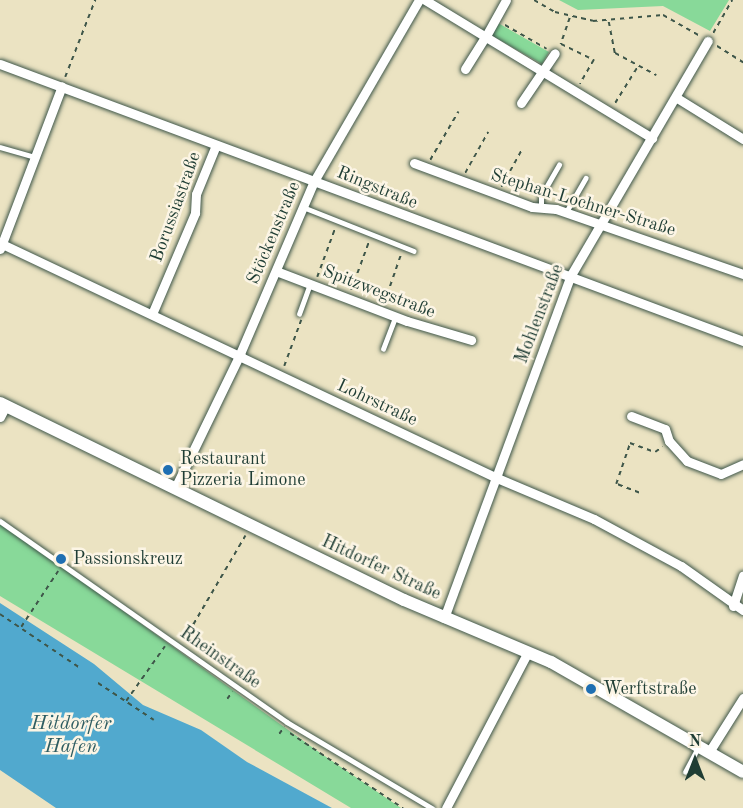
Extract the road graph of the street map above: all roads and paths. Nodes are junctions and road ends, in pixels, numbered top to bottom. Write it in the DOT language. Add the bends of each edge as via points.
graph roads {
  1 [pos="95,0"];
  2 [pos="419,0"];
  3 [pos="424,0"];
  4 [pos="506,0"];
  5 [pos="534,0"];
  6 [pos="732,0"];
  7 [pos="571,18"];
  8 [pos="496,20"];
  9 [pos="609,21"];
  10 [pos="486,37"];
  11 [pos="708,41"];
  12 [pos="561,44"];
  13 [pos="555,53"];
  14 [pos="743,63"];
  15 [pos="0,64"];
  16 [pos="638,66"];
  17 [pos="465,69"];
  18 [pos="543,71"];
  19 [pos="656,75"];
  20 [pos="62,86"];
  21 [pos="576,90"];
  22 [pos="677,98"];
  23 [pos="521,103"];
  24 [pos="610,110"];
  25 [pos="458,112"];
  26 [pos="488,132"];
  27 [pos="652,138"];
  28 [pos="743,139"];
  29 [pos="216,145"];
  30 [pos="0,147"];
  31 [pos="520,150"];
  32 [pos="35,157"];
  33 [pos="414,163"];
  34 [pos="559,165"];
  35 [pos="426,167"];
  36 [pos="586,178"];
  37 [pos="461,180"];
  38 [pos="314,181"];
  39 [pos="497,194"];
  40 [pos="303,207"];
  41 [pos="542,208"];
  42 [pos="566,212"];
  43 [pos="337,221"];
  44 [pos="602,224"];
  45 [pos="371,234"];
  46 [pos="1,245"];
  47 [pos="404,247"];
  48 [pos="414,251"];
  49 [pos="276,271"];
  50 [pos="743,274"];
  51 [pos="571,275"];
  52 [pos="312,284"];
  53 [pos="348,298"];
  54 [pos="381,311"];
  55 [pos="152,314"];
  56 [pos="299,314"];
  57 [pos="394,317"];
  58 [pos="471,340"];
  59 [pos="743,341"];
  60 [pos="383,349"];
  61 [pos="239,356"];
  62 [pos="281,375"];
  63 [pos="3,404"];
  64 [pos="631,416"];
  65 [pos="0,417"];
  66 [pos="669,441"];
  67 [pos="741,468"];
  68 [pos="496,478"];
  69 [pos="175,488"];
  70 [pos="639,494"];
  71 [pos="0,521"];
  72 [pos="251,527"];
  73 [pos="56,574"];
  74 [pos="743,576"];
  75 [pos="732,606"];
  76 [pos="743,610"];
  77 [pos="0,614"];
  78 [pos="444,618"];
  79 [pos="20,628"];
  80 [pos="184,639"];
  81 [pos="160,652"];
  82 [pos="528,652"];
  83 [pos="80,668"];
  84 [pos="99,683"];
  85 [pos="743,698"];
  86 [pos="126,701"];
  87 [pos="154,720"];
  88 [pos="704,749"];
  89 [pos="322,756"];
  90 [pos="685,772"];
  91 [pos="743,772"];
  92 [pos="403,808"];
  93 [pos="432,808"];
  94 [pos="446,808"];
  1 -- 20 [label="path"];
  2 -- 38 [label="street, Stöckenstraße"];
  3 -- 10 [label="street"];
  4 -- 8 [label="street"];
  5 -- 7 [label="path"];
  6 -- 11 [label="path"];
  7 -- 9 [label="path"];
  7 -- 12 [label="path"];
  8 -- 10 [label="street"];
  8 -- 13 [label="path"];
  9 -- 11 [label="path" via="663,15"];
  9 -- 16 [label="path" via="615,53"];
  10 -- 17 [label="street"];
  10 -- 18 [label="street"];
  11 -- 14 [label="path"];
  11 -- 22 [label="street, Mohlenstraße"];
  12 -- 13 [label="path"];
  12 -- 21 [label="path" via="594,60"];
  13 -- 18 [label="street"];
  15 -- 20 [label="street, Ringstraße"];
  16 -- 19 [label="path"];
  16 -- 24 [label="path"];
  18 -- 21 [label="street"];
  18 -- 23 [label="street"];
  20 -- 29 [label="street, Ringstraße"];
  20 -- 32 [label="street"];
  21 -- 24 [label="street"];
  22 -- 27 [label="street, Mohlenstraße"];
  22 -- 28 [label="street"];
  24 -- 27 [label="street"];
  25 -- 35 [label="path"];
  26 -- 37 [label="path"];
  27 -- 44 [label="street, Mohlenstraße"];
  29 -- 38 [label="street, Ringstraße"];
  29 -- 55 [label="street, Borussiastraße" via="196,194 195,213"];
  30 -- 32 [label="lane"];
  31 -- 39 [label="path"];
  32 -- 46 [label="street"];
  33 -- 35 [label="street, Stephan-Lochner-Straße"];
  34 -- 41 [label="lane" via="541,196"];
  35 -- 37 [label="street, Stephan-Lochner-Straße"];
  36 -- 42 [label="lane"];
  37 -- 39 [label="street, Stephan-Lochner-Straße"];
  38 -- 40 [label="street, Stöckenstraße"];
  38 -- 51 [label="street, Ringstraße"];
  39 -- 41 [label="street, Stephan-Lochner-Straße"];
  40 -- 43 [label="lane"];
  40 -- 49 [label="street, Stöckenstraße"];
  41 -- 42 [label="street, Stephan-Lochner-Straße"];
  42 -- 44 [label="street, Stephan-Lochner-Straße"];
  43 -- 45 [label="lane"];
  43 -- 52 [label="path"];
  44 -- 50 [label="street, Stephan-Lochner-Straße"];
  44 -- 51 [label="street, Mohlenstraße"];
  45 -- 47 [label="lane"];
  45 -- 53 [label="path"];
  46 -- 55 [label="street, Lohrstraße"];
  47 -- 48 [label="lane"];
  47 -- 54 [label="path"];
  49 -- 52 [label="street, Spitzwegstraße"];
  49 -- 61 [label="street, Stöckenstraße"];
  51 -- 59 [label="street, Ringstraße"];
  51 -- 68 [label="street, Mohlenstraße"];
  52 -- 53 [label="street, Spitzwegstraße"];
  52 -- 56 [label="lane"];
  53 -- 54 [label="street, Spitzwegstraße"];
  54 -- 57 [label="street, Spitzwegstraße"];
  55 -- 61 [label="street, Lohrstraße"];
  56 -- 62 [label="path" via="301,320"];
  57 -- 58 [label="street, Spitzwegstraße"];
  57 -- 60 [label="lane"];
  61 -- 62 [label="street, Lohrstraße"];
  61 -- 69 [label="street, Stöckenstraße"];
  62 -- 68 [label="street, Lohrstraße"];
  63 -- 65 [label="street"];
  63 -- 69 [label="street, Hitdorfer Straße"];
  64 -- 66 [label="street" via="665,429"];
  66 -- 67 [label="street" via="687,461 721,474"];
  66 -- 70 [label="path" via="655,452 630,443 616,484"];
  68 -- 75 [label="street, Lohrstraße" via="594,519 681,566"];
  68 -- 78 [label="street, Mohlenstraße"];
  69 -- 72 [label="street, Hitdorfer Straße"];
  71 -- 93 [label="lane, Rheinstraße" via="287,722"];
  72 -- 78 [label="street, Hitdorfer Straße"];
  72 -- 80 [label="path"];
  73 -- 79 [label="path"];
  74 -- 75 [label="street"];
  75 -- 76 [label="street, Lohrstraße"];
  77 -- 79 [label="path"];
  78 -- 82 [label="street, Hitdorfer Straße"];
  79 -- 83 [label="path"];
  81 -- 86 [label="path"];
  82 -- 88 [label="street, Hitdorfer Straße"];
  82 -- 94 [label="street"];
  84 -- 86 [label="path"];
  85 -- 88 [label="street"];
  86 -- 87 [label="path"];
  88 -- 90 [label="lane"];
  88 -- 91 [label="street, Hitdorfer Straße"];
  89 -- 92 [label="path"];
}
